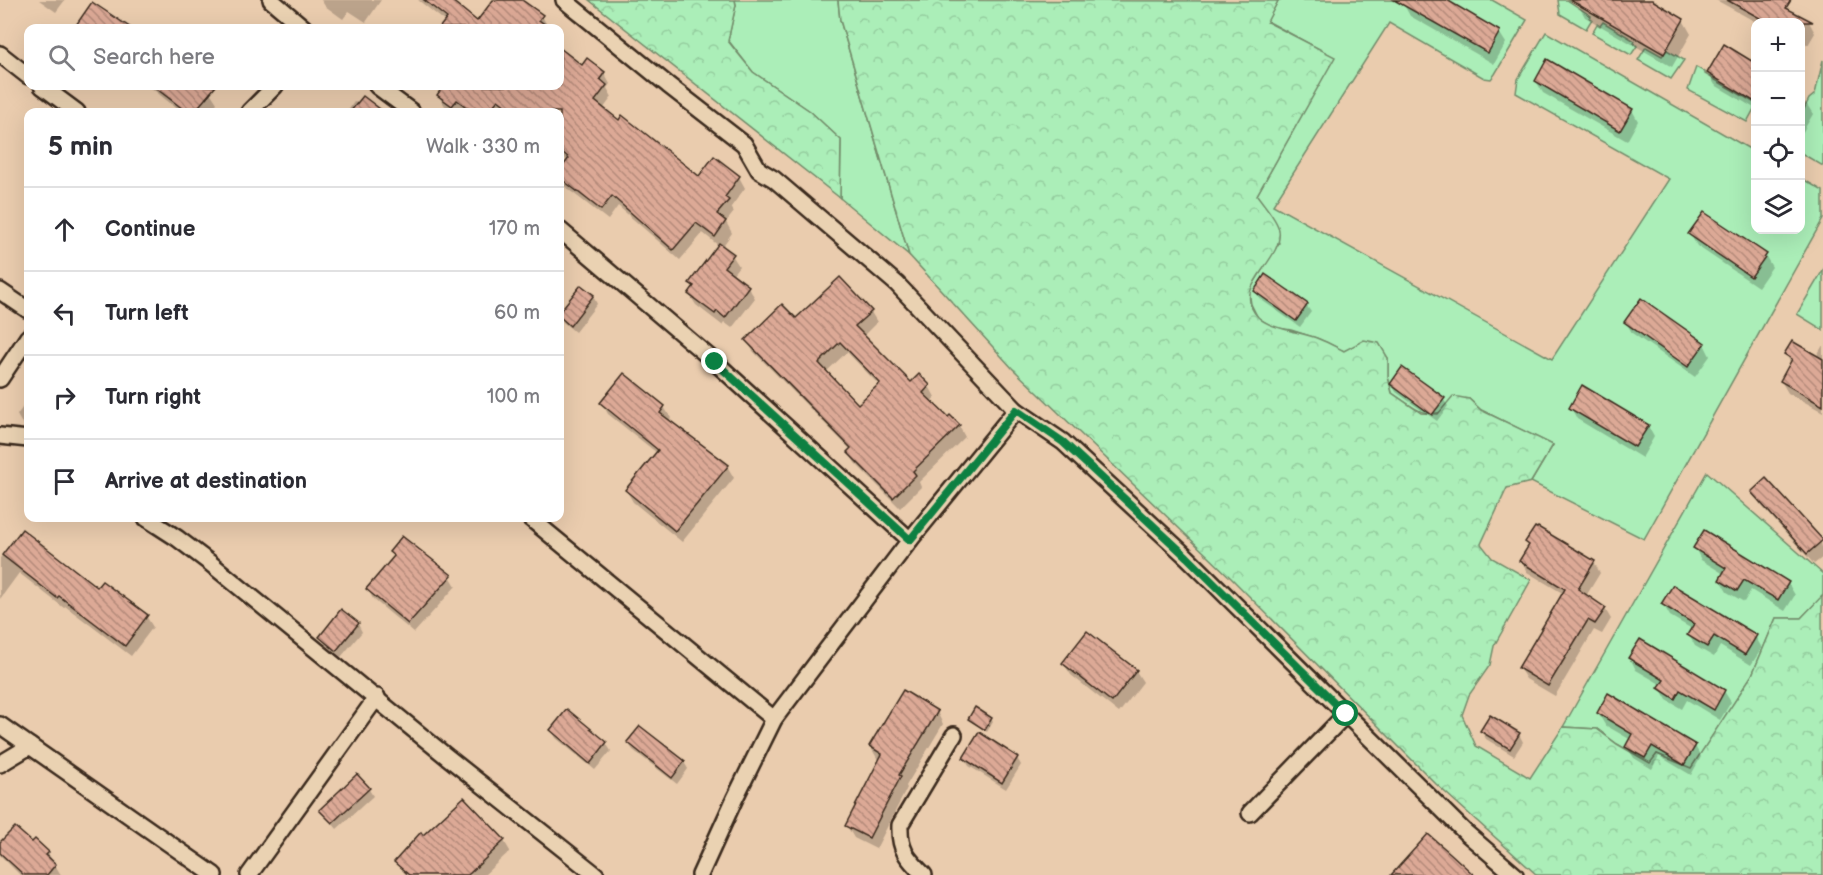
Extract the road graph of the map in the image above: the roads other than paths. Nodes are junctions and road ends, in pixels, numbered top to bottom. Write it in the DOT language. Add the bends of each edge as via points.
graph roads {
  1 [pos="271,0"];
  2 [pos="564,0"];
  3 [pos="299,24"];
  4 [pos="0,54"];
  5 [pos="24,72"];
  6 [pos="47,90"];
  7 [pos="271,90"];
  8 [pos="382,90"];
  9 [pos="72,108"];
  10 [pos="253,108"];
  11 [pos="407,108"];
  12 [pos="564,233"];
  13 [pos="0,291"];
  14 [pos="24,307"];
  15 [pos="24,343"];
  16 [pos="0,379"];
  17 [pos="1016,410"];
  18 [pos="0,436"];
  19 [pos="24,439"];
  20 [pos="152,522"];
  21 [pos="535,522"];
  22 [pos="910,540"];
  23 [pos="376,697"];
  24 [pos="1346,714"];
  25 [pos="774,719"];
  26 [pos="0,725"];
  27 [pos="954,735"];
  28 [pos="30,746"];
  29 [pos="0,764"];
  30 [pos="1250,813"];
  31 [pos="214,875"];
  32 [pos="249,875"];
  33 [pos="596,875"];
  34 [pos="700,875"];
  35 [pos="924,875"];
  36 [pos="1515,875"];
  1 -- 3 [label="street"];
  2 -- 17 [label="street" via="744,144 759,170 897,284"];
  4 -- 5 [label="street"];
  6 -- 9 [label="street"];
  7 -- 10 [label="street"];
  8 -- 11 [label="street"];
  12 -- 22 [label="street" via="715,362"];
  13 -- 14 [label="street"];
  15 -- 16 [label="street"];
  17 -- 22 [label="street"];
  17 -- 24 [label="street" via="1063,442 1187,557"];
  18 -- 19 [label="street"];
  20 -- 23 [label="street" via="210,563"];
  21 -- 25 [label="street"];
  22 -- 25 [label="street"];
  23 -- 32 [label="street"];
  23 -- 33 [label="street"];
  24 -- 30 [label="street"];
  24 -- 36 [label="street"];
  25 -- 34 [label="street"];
  26 -- 28 [label="street"];
  27 -- 35 [label="street" via="900,825 904,852"];
  28 -- 29 [label="street"];
  28 -- 31 [label="street"];
}
